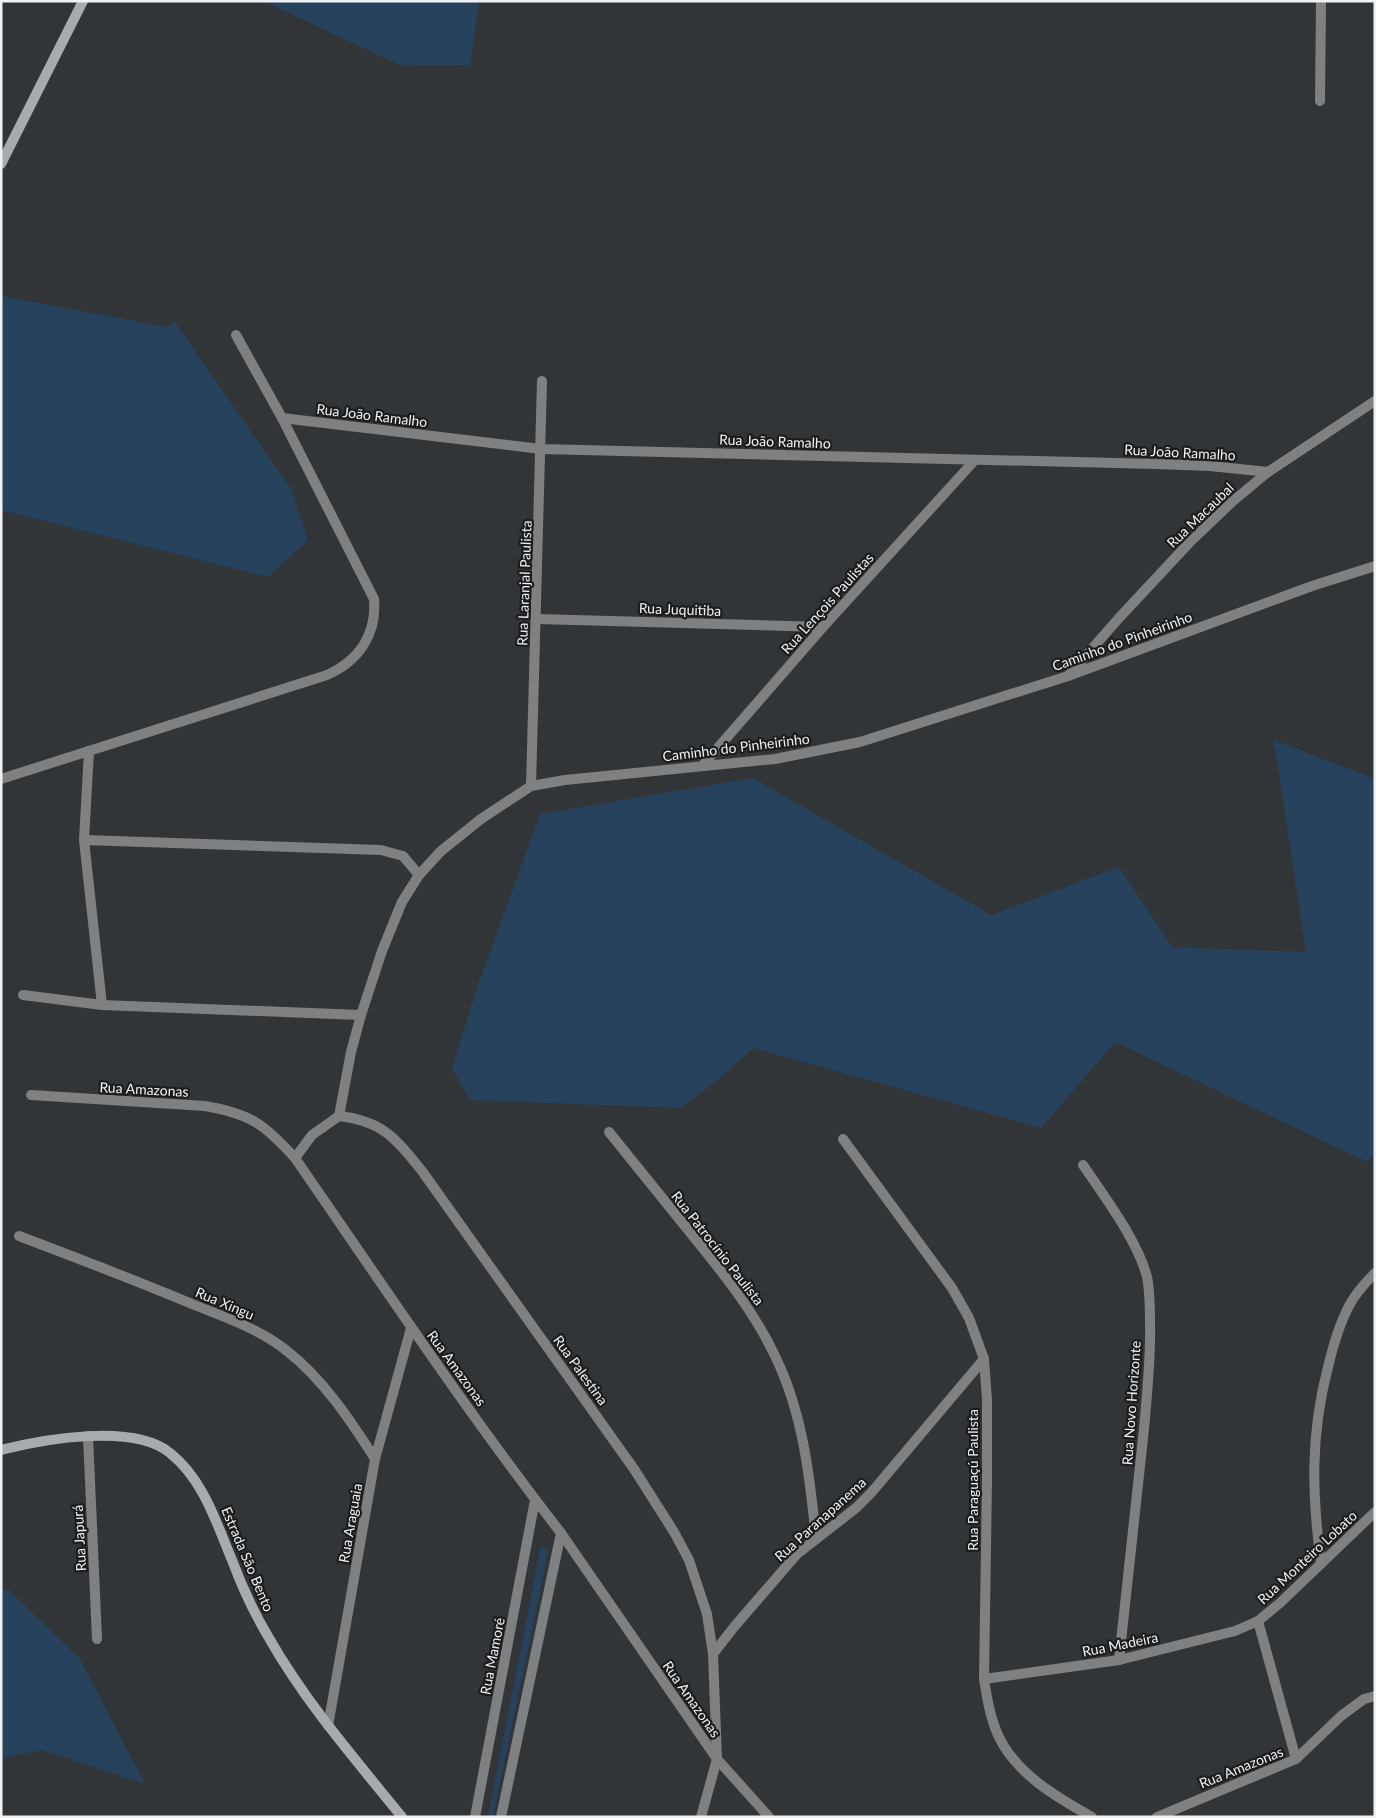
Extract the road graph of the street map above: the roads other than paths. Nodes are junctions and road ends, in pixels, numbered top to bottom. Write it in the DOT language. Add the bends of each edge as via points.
graph roads {
  1 [pos="83,1"];
  2 [pos="1321,1"];
  3 [pos="1320,101"];
  4 [pos="1,164"];
  5 [pos="236,335"];
  6 [pos="542,381"];
  7 [pos="1375,400"];
  8 [pos="282,418"];
  9 [pos="541,449"];
  10 [pos="975,460"];
  11 [pos="1268,472"];
  12 [pos="1375,566"];
  13 [pos="536,618"];
  14 [pos="823,627"];
  15 [pos="1068,676"];
  16 [pos="89,751"];
  17 [pos="702,766"];
  18 [pos="1,779"];
  19 [pos="531,786"];
  20 [pos="84,840"];
  21 [pos="419,875"];
  22 [pos="23,995"];
  23 [pos="102,1005"];
  24 [pos="361,1015"];
  25 [pos="31,1096"];
  26 [pos="339,1116"];
  27 [pos="609,1132"];
  28 [pos="843,1139"];
  29 [pos="295,1158"];
  30 [pos="1083,1165"];
  31 [pos="19,1236"];
  32 [pos="1375,1273"];
  33 [pos="411,1328"];
  34 [pos="984,1359"];
  35 [pos="88,1436"];
  36 [pos="1,1450"];
  37 [pos="375,1459"];
  38 [pos="536,1500"];
  39 [pos="1375,1512"];
  40 [pos="561,1533"];
  41 [pos="816,1539"];
  42 [pos="1320,1564"];
  43 [pos="1258,1621"];
  44 [pos="97,1638"];
  45 [pos="713,1654"];
  46 [pos="1119,1660"];
  47 [pos="984,1679"];
  48 [pos="1375,1696"];
  49 [pos="328,1726"];
  50 [pos="716,1759"];
  51 [pos="1296,1760"];
  52 [pos="402,1817"];
  53 [pos="475,1817"];
  54 [pos="501,1817"];
  55 [pos="701,1817"];
  56 [pos="769,1817"];
  57 [pos="1092,1817"];
  58 [pos="1157,1817"];
  1 -- 4 [label="street"];
  2 -- 3 [label="street"];
  5 -- 8 [label="street"];
  6 -- 9 [label="street, Rua Laranjal Paulista"];
  7 -- 11 [label="street, Rua Macaubal"];
  8 -- 9 [label="street, Rua João Ramalho"];
  8 -- 16 [label="street" via="374,598 373,623 364,646 348,664 327,675"];
  9 -- 10 [label="street, Rua João Ramalho"];
  9 -- 13 [label="street, Rua Laranjal Paulista"];
  10 -- 11 [label="street, Rua João Ramalho" via="1210,466"];
  10 -- 14 [label="street, Rua Lençois Paulistas"];
  11 -- 15 [label="street, Rua Macaubal" via="1189,543"];
  12 -- 15 [label="street, Caminho do Pinheirinho"];
  13 -- 14 [label="street, Rua Juquitiba"];
  13 -- 19 [label="street, Rua Laranjal Paulista"];
  14 -- 17 [label="street, Rua Lençois Paulistas"];
  15 -- 17 [label="street, Caminho do Pinheirinho" via="860,742 774,759"];
  16 -- 18 [label="street"];
  16 -- 20 [label="street"];
  17 -- 19 [label="street, Caminho do Pinheirinho"];
  19 -- 21 [label="street, Caminho do Pinheirinho" via="481,819 441,851"];
  20 -- 21 [label="street" via="381,850 403,856"];
  20 -- 23 [label="street"];
  21 -- 24 [label="street, Caminho do Pinheirinho" via="402,902"];
  22 -- 23 [label="street"];
  23 -- 24 [label="street"];
  24 -- 26 [label="street, Caminho do Pinheirinho" via="350,1052"];
  25 -- 29 [label="street, Rua Amazonas" via="205,1106 232,1111 251,1118 274,1135"];
  26 -- 29 [label="street" via="312,1135"];
  26 -- 45 [label="street, Rua Palestina" via="369,1122 401,1144 597,1415 689,1560 707,1614"];
  27 -- 41 [label="street, Rua Patrocínio Paulista" via="732,1286 758,1322 777,1359 803,1439"];
  28 -- 34 [label="street, Rua Paraguaçú Paulista" via="952,1288 969,1318"];
  29 -- 33 [label="street, Rua Amazonas"];
  30 -- 46 [label="street, Rua Novo Horizonte" via="1136,1251 1147,1277 1150,1306 1147,1400"];
  31 -- 37 [label="street, Rua Xingu" via="259,1332 287,1351 312,1375 341,1409"];
  32 -- 42 [label="street" via="1349,1305 1335,1338 1323,1386 1315,1432 1313,1480"];
  33 -- 37 [label="street, Rua Araguaia"];
  33 -- 38 [label="street, Rua Amazonas"];
  34 -- 41 [label="street, Rua Paranapanema" via="872,1493"];
  34 -- 47 [label="street, Rua Paraguaçú Paulista" via="987,1482"];
  35 -- 36 [label="street, Estrada São Bento"];
  35 -- 44 [label="street, Rua Japurá"];
  35 -- 49 [label="street, Estrada São Bento" via="148,1440 170,1452 191,1475 208,1502 268,1637"];
  37 -- 49 [label="street, Rua Araguaia"];
  38 -- 40 [label="street, Rua Amazonas"];
  38 -- 53 [label="street, Rua Mamoré"];
  39 -- 42 [label="street, Rua Monteiro Lobato"];
  40 -- 50 [label="street, Rua Amazonas"];
  40 -- 54 [label="street"];
  41 -- 45 [label="street, Rua Paranapanema" via="796,1554"];
  42 -- 43 [label="street, Rua Monteiro Lobato"];
  43 -- 46 [label="street, Rua Madeira" via="1226,1634"];
  43 -- 51 [label="street"];
  45 -- 50 [label="street, Rua Palestina"];
  46 -- 47 [label="street, Rua Madeira"];
  47 -- 57 [label="street, Rua Paraguaçú Paulista" via="988,1706 999,1736 1017,1764 1046,1789"];
  48 -- 51 [label="street, Rua Amazonas" via="1341,1716"];
  49 -- 52 [label="street, Estrada São Bento"];
  50 -- 55 [label="street, Rua Palestina"];
  50 -- 56 [label="street, Rua Amazonas"];
  51 -- 58 [label="street, Rua Amazonas"];
}
